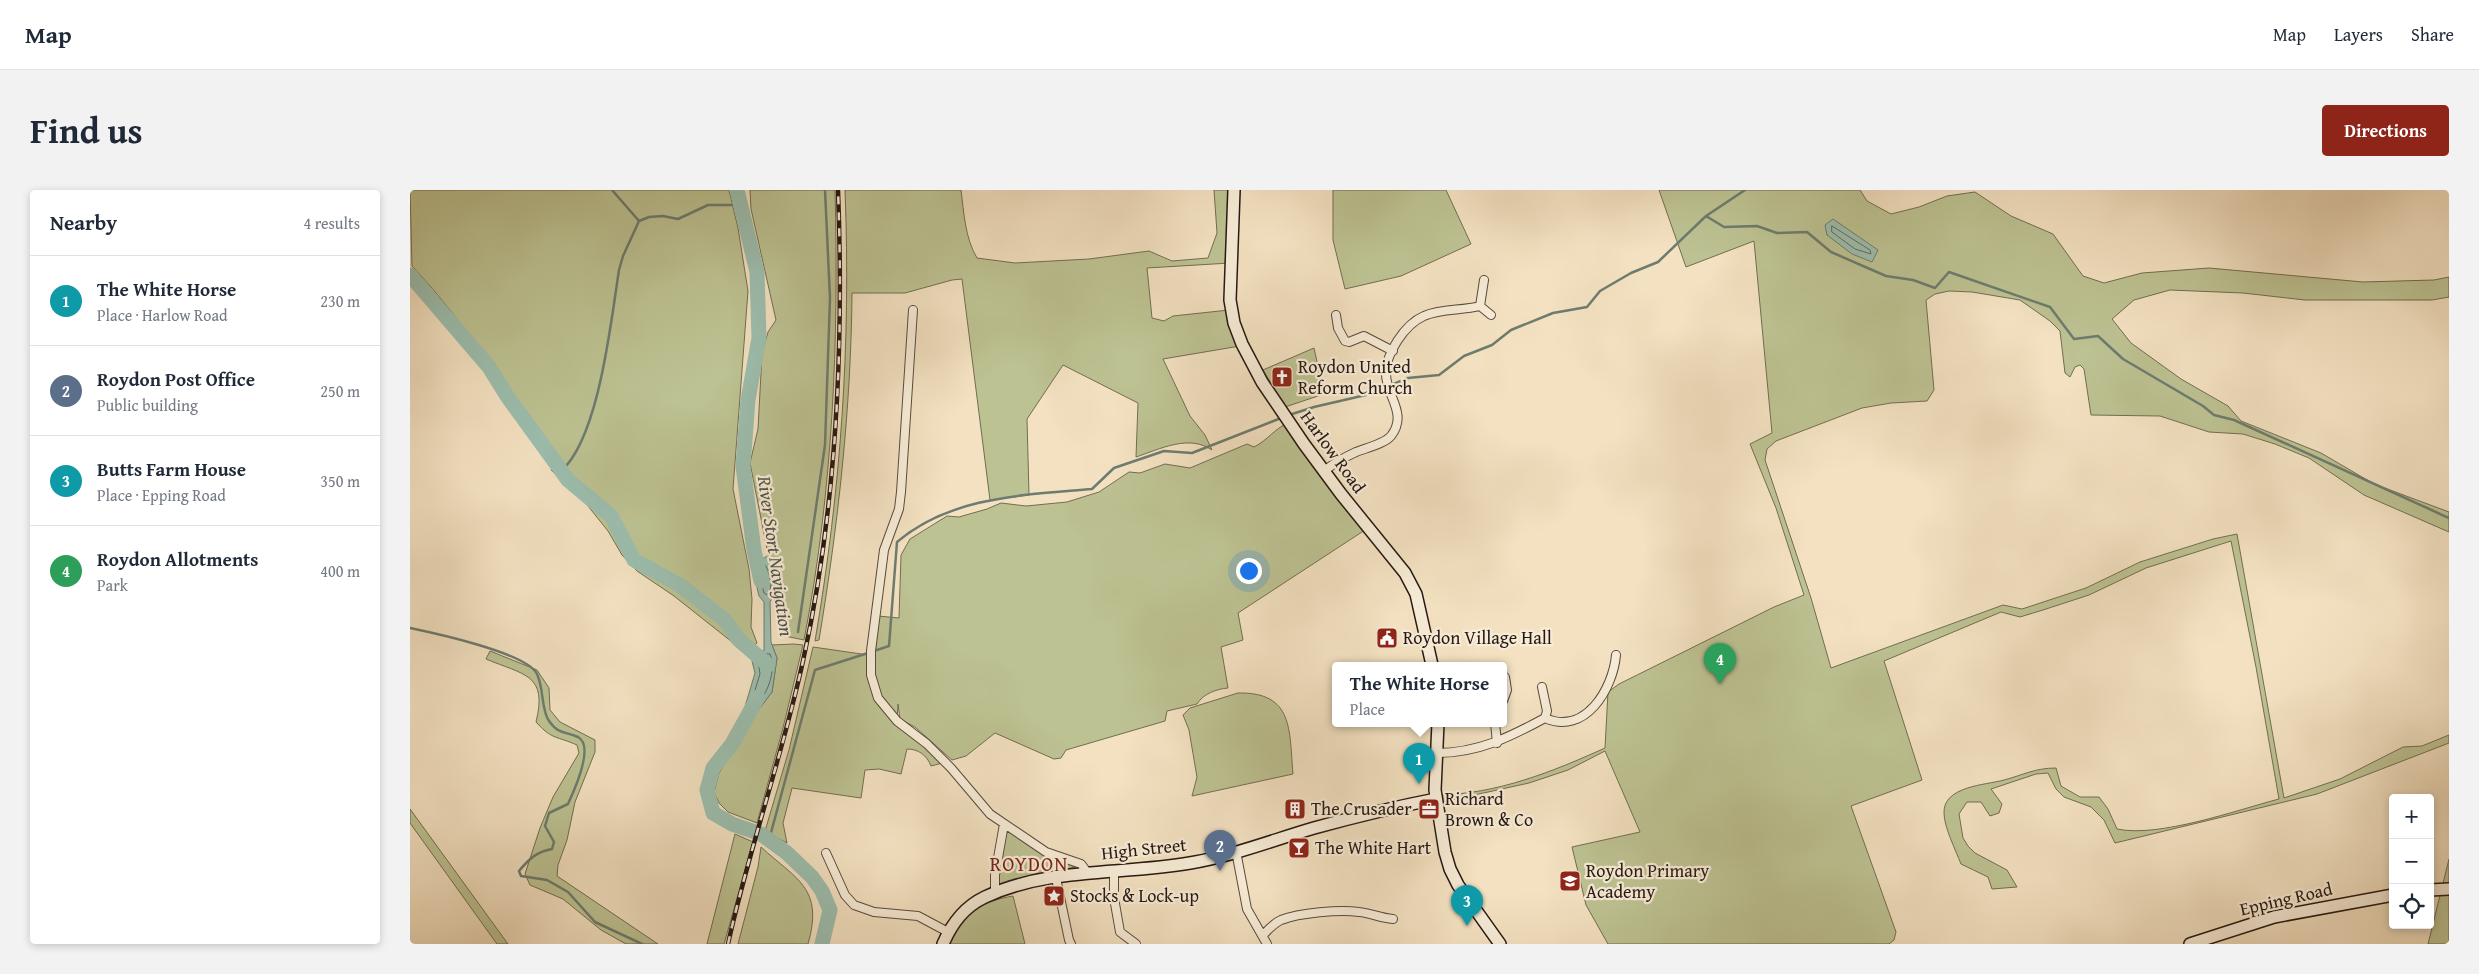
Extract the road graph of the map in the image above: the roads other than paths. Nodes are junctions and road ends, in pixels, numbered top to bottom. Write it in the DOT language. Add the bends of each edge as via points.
graph roads {
  1 [pos="1234,190"];
  2 [pos="1484,280"];
  3 [pos="1480,306"];
  4 [pos="913,310"];
  5 [pos="1336,315"];
  6 [pos="1491,315"];
  7 [pos="1393,351"];
  8 [pos="1324,471"];
  9 [pos="1616,655"];
  10 [pos="1431,662"];
  11 [pos="1542,687"];
  12 [pos="1545,718"];
  13 [pos="1438,727"];
  14 [pos="1495,727"];
  15 [pos="1497,743"];
  16 [pos="1437,754"];
  17 [pos="1436,799"];
  18 [pos="1004,824"];
  19 [pos="1236,851"];
  20 [pos="826,853"];
  21 [pos="1114,870"];
  22 [pos="1087,872"];
  23 [pos="1056,878"];
  24 [pos="2449,889"];
  25 [pos="2434,890"];
  26 [pos="995,893"];
  27 [pos="2389,897"];
  28 [pos="1393,919"];
  29 [pos="948,932"];
  30 [pos="1263,935"];
  31 [pos="943,944"];
  32 [pos="1071,944"];
  33 [pos="1136,944"];
  34 [pos="1267,944"];
  35 [pos="1500,944"];
  36 [pos="2190,944"];
  1 -- 8 [label="main road, Harlow Road" via="1230,276 1234,323 1262,382"];
  2 -- 3 [label="street"];
  3 -- 6 [label="street"];
  3 -- 7 [label="street" via="1433,312 1421,317 1408,327"];
  4 -- 18 [label="street, High Street" via="901,492 899,509 884,550 871,651 873,687 897,721 927,744 990,814"];
  5 -- 7 [label="street" via="1345,341 1364,336"];
  7 -- 8 [label="street" via="1386,374 1398,414 1390,438"];
  8 -- 10 [label="main road, Harlow Road" via="1405,573 1416,594"];
  9 -- 12 [label="street" via="1615,668 1604,696 1583,717 1564,722"];
  11 -- 12 [label="street" via="1547,711"];
  12 -- 15 [label="street"];
  13 -- 16 [label="main road"];
  14 -- 15 [label="street"];
  15 -- 16 [label="street" via="1462,752"];
  16 -- 17 [label="main road"];
  17 -- 19 [label="main road, High Street"];
  17 -- 35 [label="main road" via="1450,869 1468,901"];
  18 -- 22 [label="street, High Street" via="1046,852 1081,864"];
  18 -- 26 [label="street"];
  19 -- 21 [label="main road, High Street" via="1173,866"];
  19 -- 30 [label="street" via="1247,909"];
  20 -- 29 [label="street" via="845,896 854,905 874,912 918,916"];
  21 -- 22 [label="main road, High Street"];
  21 -- 33 [label="street" via="1114,898 1120,932"];
  22 -- 23 [label="main road, High Street"];
  23 -- 26 [label="main road, High Street"];
  23 -- 32 [label="street"];
  24 -- 25 [label="main road"];
  26 -- 29 [label="main road, High Street" via="965,910"];
  27 -- 36 [label="main road, Epping Road" via="2274,917"];
  28 -- 30 [label="street" via="1356,911 1305,915 1273,924"];
  29 -- 31 [label="main road, High Street"];
  30 -- 34 [label="street"];
}
